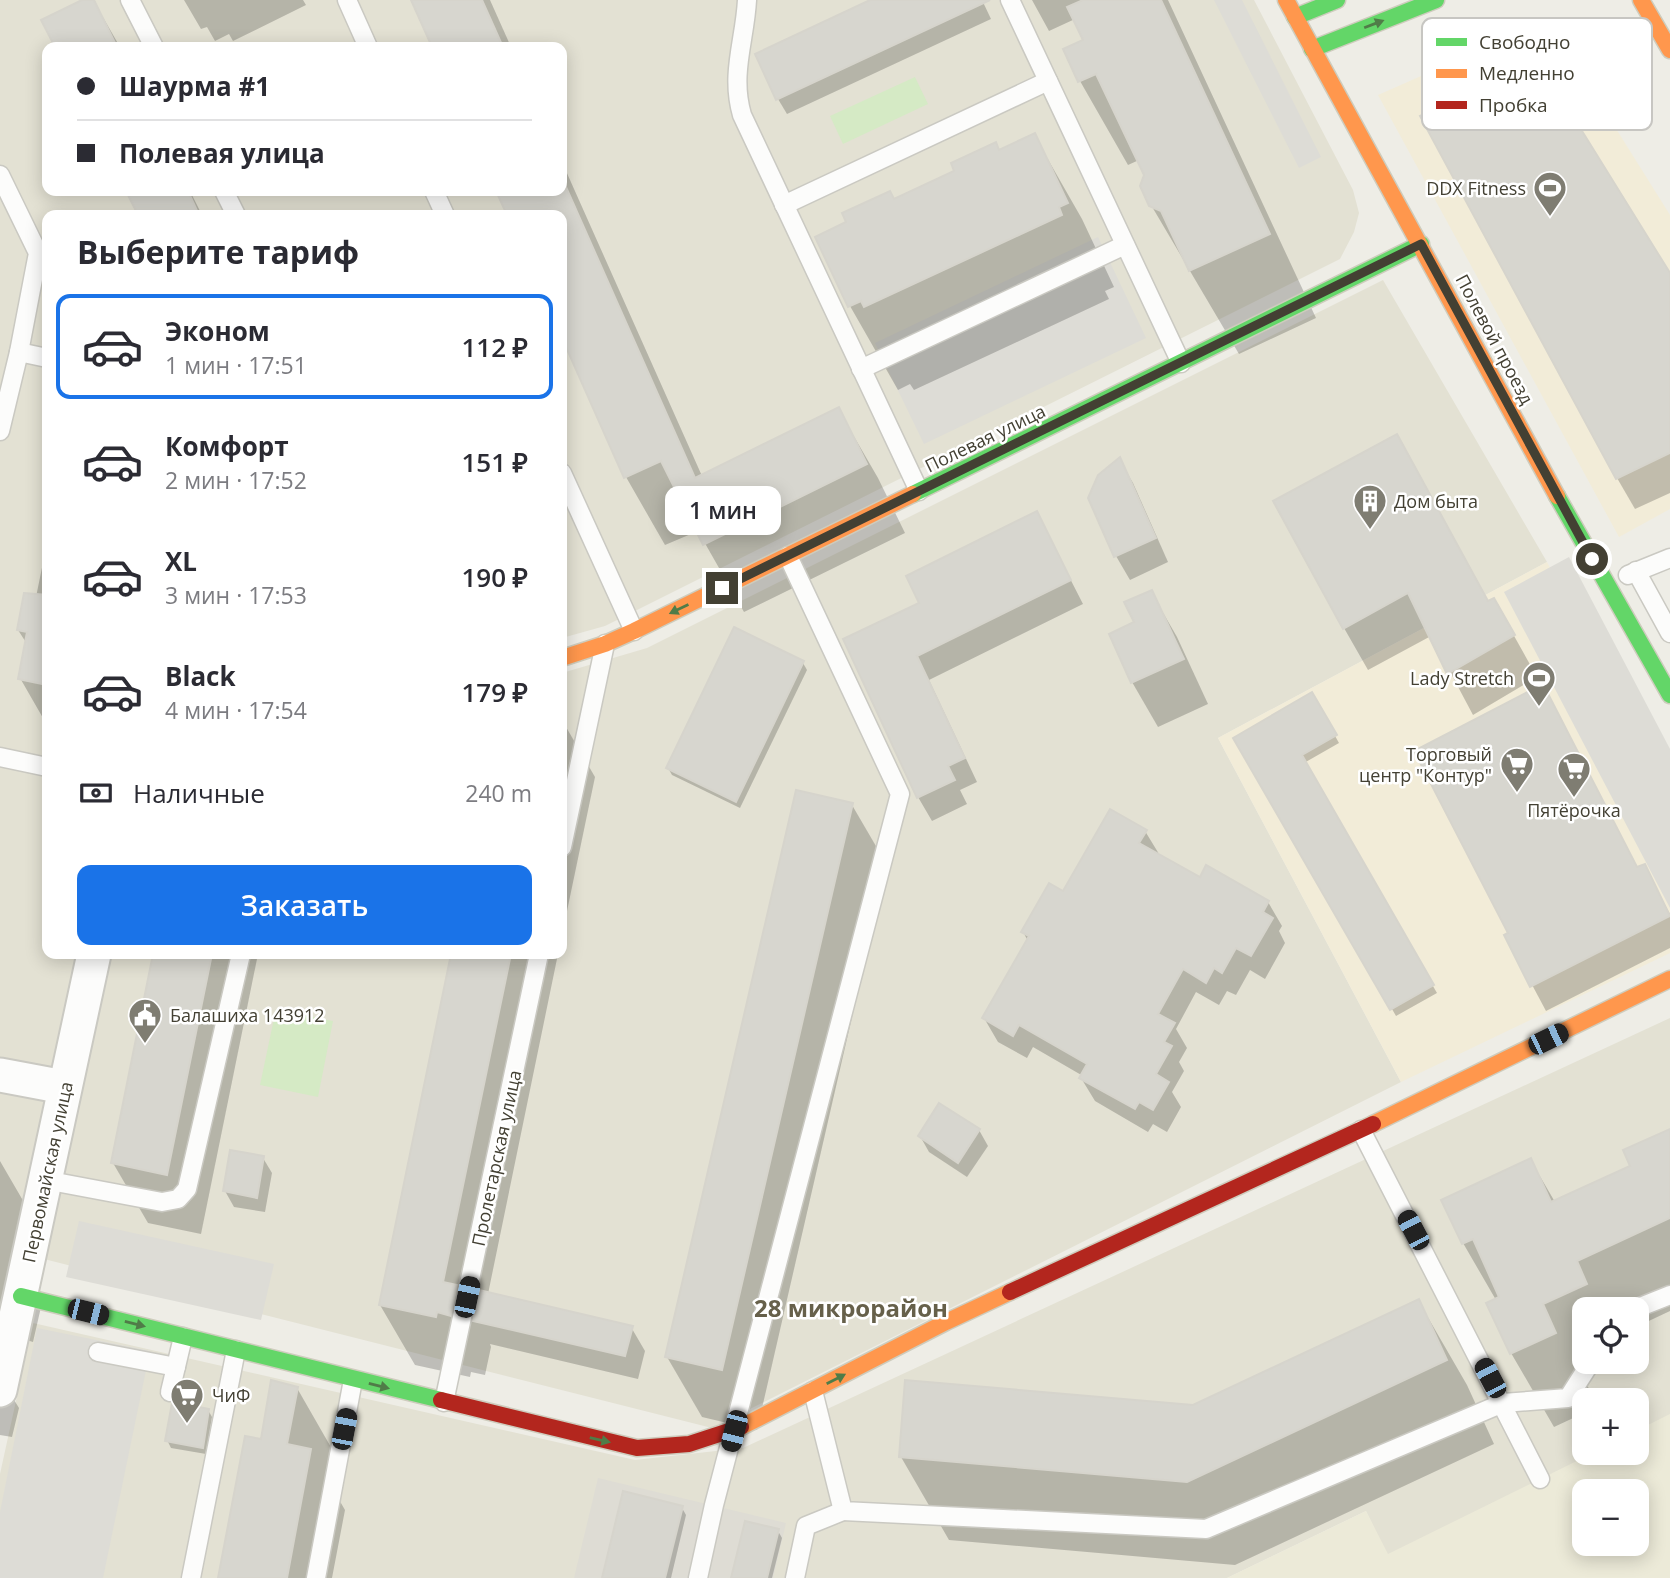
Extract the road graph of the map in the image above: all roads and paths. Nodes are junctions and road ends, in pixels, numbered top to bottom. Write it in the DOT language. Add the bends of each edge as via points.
graph roads {
  1 [pos="131,0"];
  2 [pos="347,0"];
  3 [pos="747,0"];
  4 [pos="1010,0"];
  5 [pos="1286,0"];
  6 [pos="1337,0"];
  7 [pos="1436,0"];
  8 [pos="1641,0"];
  9 [pos="1295,17"];
  10 [pos="1651,18"];
  11 [pos="1652,19"];
  12 [pos="152,42"];
  13 [pos="366,42"];
  14 [pos="1312,49"];
  15 [pos="1670,50"];
  16 [pos="1048,81"];
  17 [pos="0,175"];
  18 [pos="784,205"];
  19 [pos="1421,244"];
  20 [pos="1125,245"];
  21 [pos="19,352"];
  22 [pos="42,357"];
  23 [pos="1181,363"];
  24 [pos="861,369"];
  25 [pos="0,431"];
  26 [pos="567,484"];
  27 [pos="919,491"];
  28 [pos="788,556"];
  29 [pos="1670,558"];
  30 [pos="1636,571"];
  31 [pos="1606,583"];
  32 [pos="634,631"];
  33 [pos="1670,633"];
  34 [pos="605,644"];
  35 [pos="567,656"];
  36 [pos="1670,695"];
  37 [pos="0,757"];
  38 [pos="42,766"];
  39 [pos="567,823"];
  40 [pos="93,959"];
  41 [pos="240,959"];
  42 [pos="538,959"];
  43 [pos="1670,979"];
  44 [pos="0,1075"];
  45 [pos="64,1087"];
  46 [pos="1361,1130"];
  47 [pos="45,1180"];
  48 [pos="1670,1295"];
  49 [pos="21,1296"];
  50 [pos="1649,1303"];
  51 [pos="183,1337"];
  52 [pos="236,1350"];
  53 [pos="97,1352"];
  54 [pos="176,1367"];
  55 [pos="1583,1374"];
  56 [pos="353,1380"];
  57 [pos="0,1390"];
  58 [pos="813,1391"];
  59 [pos="170,1392"];
  60 [pos="444,1402"];
  61 [pos="1503,1403"];
  62 [pos="734,1431"];
  63 [pos="1540,1479"];
  64 [pos="843,1511"];
  65 [pos="191,1578"];
  66 [pos="316,1578"];
  67 [pos="698,1578"];
  68 [pos="795,1578"];
  1 -- 12 [label="lane"];
  2 -- 13 [label="lane"];
  3 -- 18 [label="lane" via="737,97"];
  4 -- 16 [label="lane"];
  5 -- 9 [label="street, Полевой проезд"];
  6 -- 9 [label="street"];
  14 -- 7 [label="street, one-way"];
  8 -- 10 [label="street"];
  9 -- 14 [label="street, Полевой проезд"];
  11 -- 15 [label="street"];
  14 -- 19 [label="street, Полевой проезд"];
  16 -- 18 [label="lane"];
  16 -- 20 [label="lane"];
  17 -- 21 [label="lane" via="38,253"];
  18 -- 24 [label="lane"];
  19 -- 23 [label="street, Полевая улица"];
  19 -- 31 [label="street, Полевой проезд"];
  20 -- 23 [label="lane"];
  20 -- 24 [label="lane"];
  21 -- 22 [label="lane"];
  21 -- 25 [label="lane"];
  23 -- 27 [label="street, Полевая улица"];
  24 -- 27 [label="lane"];
  26 -- 32 [label="lane"];
  27 -- 28 [label="street, Полевая улица"];
  28 -- 32 [label="street, Полевая улица, one-way"];
  28 -- 62 [label="lane" via="901,794"];
  29 -- 30 [label="lane"];
  30 -- 31 [label="lane"];
  30 -- 33 [label="lane"];
  31 -- 36 [label="street, Полевой проезд"];
  32 -- 34 [label="street, Полевая улица"];
  34 -- 35 [label="street, Полевая улица"];
  34 -- 39 [label="lane"];
  37 -- 38 [label="lane"];
  40 -- 45 [label="street, Первомайская улица"];
  41 -- 47 [label="lane" via="187,1189 178,1199 162,1202"];
  42 -- 60 [label="lane, Пролетарская улица"];
  43 -- 46 [label="street"];
  44 -- 45 [label="street"];
  45 -- 47 [label="street, Первомайская улица"];
  58 -- 46 [label="street, one-way" via="946,1322"];
  46 -- 61 [label="lane"];
  47 -- 49 [label="street, Первомайская улица"];
  48 -- 50 [label="lane"];
  49 -- 51 [label="street, one-way"];
  49 -- 57 [label="street, Первомайская улица"];
  51 -- 52 [label="street"];
  51 -- 54 [label="lane"];
  52 -- 56 [label="street"];
  52 -- 65 [label="lane"];
  53 -- 54 [label="lane"];
  54 -- 59 [label="lane"];
  55 -- 61 [label="lane" via="1568,1398"];
  56 -- 60 [label="street, one-way"];
  56 -- 66 [label="lane"];
  58 -- 62 [label="street"];
  58 -- 64 [label="lane"];
  60 -- 62 [label="street, one-way" via="637,1448 689,1444"];
  61 -- 63 [label="lane"];
  61 -- 64 [label="lane" via="1206,1529"];
  62 -- 67 [label="lane"];
  64 -- 68 [label="lane" via="806,1526"];
}
